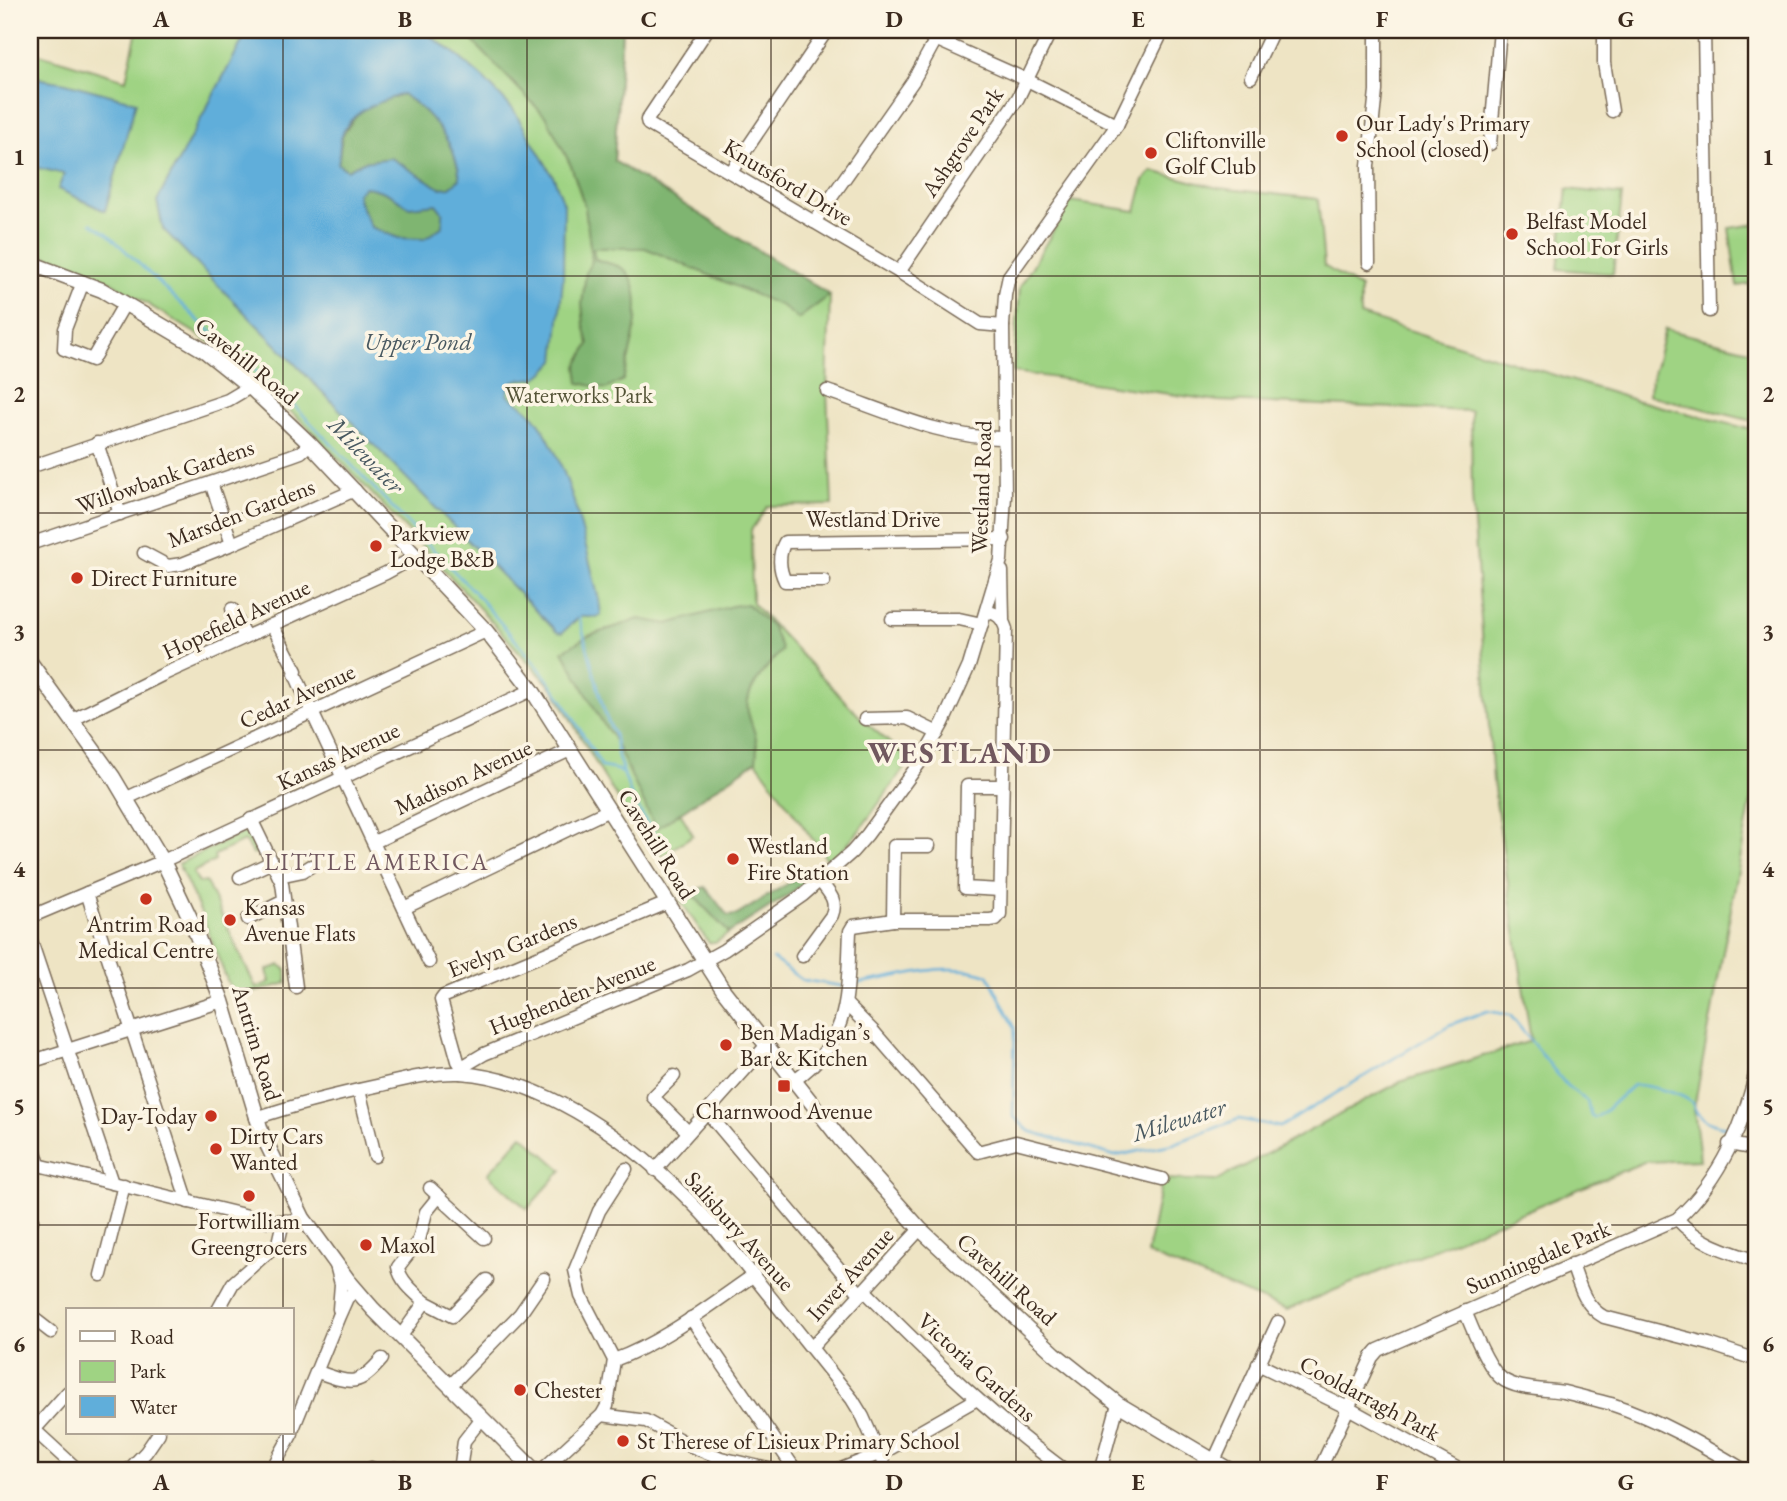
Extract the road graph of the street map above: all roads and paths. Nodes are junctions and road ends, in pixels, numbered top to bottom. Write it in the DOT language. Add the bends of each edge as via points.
graph roads {
  1 [pos="707,30"];
  2 [pos="827,30"];
  3 [pos="915,30"];
  4 [pos="1051,30"];
  5 [pos="1163,30"];
  6 [pos="1273,30"];
  7 [pos="1377,30"];
  8 [pos="1500,30"];
  9 [pos="1604,30"];
  10 [pos="1704,30"];
  11 [pos="939,35"];
  12 [pos="1251,78"];
  13 [pos="1027,80"];
  14 [pos="1612,111"];
  15 [pos="1117,125"];
  16 [pos="1490,144"];
  17 [pos="731,172"];
  18 [pos="814,222"];
  19 [pos="30,263"];
  20 [pos="1369,263"];
  21 [pos="900,272"];
  22 [pos="83,282"];
  23 [pos="125,303"];
  24 [pos="1709,311"];
  25 [pos="1003,326"];
  26 [pos="250,387"];
  27 [pos="827,391"];
  28 [pos="1004,438"];
  29 [pos="97,443"];
  30 [pos="310,444"];
  31 [pos="30,467"];
  32 [pos="211,483"];
  33 [pos="355,490"];
  34 [pos="120,514"];
  35 [pos="1004,539"];
  36 [pos="30,544"];
  37 [pos="232,544"];
  38 [pos="144,553"];
  39 [pos="417,556"];
  40 [pos="1001,560"];
  41 [pos="824,581"];
  42 [pos="232,609"];
  43 [pos="984,617"];
  44 [pos="892,619"];
  45 [pos="1003,619"];
  46 [pos="272,625"];
  47 [pos="486,631"];
  48 [pos="245,637"];
  49 [pos="30,662"];
  50 [pos="532,690"];
  51 [pos="312,712"];
  52 [pos="865,719"];
  53 [pos="72,720"];
  54 [pos="937,733"];
  55 [pos="570,750"];
  56 [pos="342,776"];
  57 [pos="1002,786"];
  58 [pos="127,798"];
  59 [pos="609,810"];
  60 [pos="251,819"];
  61 [pos="374,842"];
  62 [pos="929,846"];
  63 [pos="163,861"];
  64 [pos="272,862"];
  65 [pos="311,866"];
  66 [pos="279,876"];
  67 [pos="240,877"];
  68 [pos="820,881"];
  69 [pos="1000,890"];
  70 [pos="87,893"];
  71 [pos="284,901"];
  72 [pos="667,903"];
  73 [pos="404,908"];
  74 [pos="30,917"];
  75 [pos="248,919"];
  76 [pos="893,920"];
  77 [pos="30,938"];
  78 [pos="802,956"];
  79 [pos="705,960"];
  80 [pos="429,962"];
  81 [pos="296,987"];
  82 [pos="222,1001"];
  83 [pos="847,1005"];
  84 [pos="132,1028"];
  85 [pos="766,1046"];
  86 [pos="67,1049"];
  87 [pos="30,1062"];
  88 [pos="1757,1065"];
  89 [pos="461,1070"];
  90 [pos="674,1076"];
  91 [pos="793,1081"];
  92 [pos="359,1090"];
  93 [pos="707,1112"];
  94 [pos="256,1118"];
  95 [pos="688,1132"];
  96 [pos="30,1135"];
  97 [pos="1729,1144"];
  98 [pos="1757,1149"];
  99 [pos="375,1156"];
  100 [pos="35,1164"];
  101 [pos="626,1170"];
  102 [pos="655,1170"];
  103 [pos="1162,1179"];
  104 [pos="118,1184"];
  105 [pos="188,1202"];
  106 [pos="303,1218"];
  107 [pos="1677,1219"];
  108 [pos="283,1222"];
  109 [pos="920,1229"];
  110 [pos="484,1238"];
  111 [pos="1757,1261"];
  112 [pos="335,1264"];
  113 [pos="1572,1264"];
  114 [pos="101,1275"];
  115 [pos="754,1275"];
  116 [pos="544,1279"];
  117 [pos="488,1280"];
  118 [pos="356,1290"];
  119 [pos="863,1290"];
  120 [pos="425,1302"];
  121 [pos="219,1308"];
  122 [pos="1465,1311"];
  123 [pos="339,1316"];
  124 [pos="30,1318"];
  125 [pos="691,1318"];
  126 [pos="1278,1322"];
  127 [pos="51,1332"];
  128 [pos="401,1336"];
  129 [pos="812,1347"];
  130 [pos="383,1359"];
  131 [pos="614,1360"];
  132 [pos="1757,1360"];
  133 [pos="1258,1364"];
  134 [pos="318,1372"];
  135 [pos="450,1385"];
  136 [pos="66,1394"];
  137 [pos="977,1399"];
  138 [pos="1118,1404"];
  139 [pos="1348,1408"];
  140 [pos="602,1415"];
  141 [pos="482,1418"];
  142 [pos="294,1427"];
  143 [pos="32,1428"];
  144 [pos="158,1434"];
  145 [pos="291,1434"];
  146 [pos="880,1453"];
  147 [pos="721,1458"];
  148 [pos="1214,1461"];
  149 [pos="79,1471"];
  150 [pos="128,1471"];
  151 [pos="271,1471"];
  152 [pos="460,1471"];
  153 [pos="535,1471"];
  154 [pos="541,1471"];
  155 [pos="717,1471"];
  156 [pos="777,1471"];
  157 [pos="796,1471"];
  158 [pos="836,1471"];
  159 [pos="887,1471"];
  160 [pos="1066,1471"];
  161 [pos="1100,1471"];
  162 [pos="1231,1471"];
  163 [pos="1319,1471"];
  164 [pos="1462,1471"];
  165 [pos="1746,1471"];
  1 -- 17 [label="street, Knutsford Drive" via="648,124"];
  2 -- 17 [label="street"];
  3 -- 11 [label="street"];
  4 -- 13 [label="street, Ashgrove Park"];
  5 -- 15 [label="street, Westland Road"];
  6 -- 12 [label="street"];
  7 -- 20 [label="street" via="1368,166"];
  8 -- 16 [label="street"];
  9 -- 14 [label="street"];
  10 -- 24 [label="street"];
  11 -- 13 [label="street"];
  11 -- 18 [label="street" via="913,81"];
  13 -- 15 [label="street"];
  13 -- 21 [label="street, Ashgrove Park"];
  15 -- 25 [label="street, Westland Road" via="1009,276"];
  17 -- 18 [label="street, Knutsford Drive"];
  18 -- 21 [label="street, Knutsford Drive"];
  19 -- 22 [label="main road, Cavehill Road"];
  21 -- 25 [label="street, Knutsford Drive" via="980,324"];
  22 -- 23 [label="main road, Cavehill Road"];
  22 -- 23 [label="street" via="65,329 64,349 92,360"];
  23 -- 26 [label="main road, Cavehill Road" via="205,351"];
  25 -- 28 [label="street, Westland Road"];
  26 -- 29 [label="street" via="228,400"];
  26 -- 30 [label="main road, Cavehill Road"];
  27 -- 28 [label="street" via="944,430"];
  28 -- 35 [label="street, Westland Road"];
  29 -- 31 [label="street"];
  29 -- 34 [label="street"];
  30 -- 32 [label="street, Willowbank Gardens" via="301,452"];
  30 -- 33 [label="main road, Cavehill Road"];
  32 -- 34 [label="street, Willowbank Gardens"];
  32 -- 37 [label="street"];
  33 -- 37 [label="street, Marsden Gardens"];
  33 -- 39 [label="main road, Cavehill Road"];
  34 -- 36 [label="street, Willowbank Gardens"];
  35 -- 40 [label="street, Westland Road"];
  35 -- 41 [label="street, Westland Drive" via="785,542 780,551 785,581"];
  37 -- 38 [label="street, Marsden Gardens" via="168,566"];
  39 -- 46 [label="street, Hopefield Avenue"];
  39 -- 47 [label="main road, Cavehill Road"];
  40 -- 43 [label="street, Westland Road"];
  40 -- 45 [label="street"];
  42 -- 48 [label="street"];
  43 -- 44 [label="street"];
  43 -- 45 [label="street" via="996,614"];
  43 -- 54 [label="street, Westland Road" via="969,666"];
  45 -- 57 [label="street"];
  46 -- 48 [label="street, Hopefield Avenue"];
  46 -- 51 [label="street"];
  47 -- 50 [label="main road, Cavehill Road"];
  47 -- 51 [label="street, Cedar Avenue"];
  48 -- 53 [label="street, Hopefield Avenue"];
  49 -- 53 [label="main road, Antrim Road"];
  50 -- 55 [label="main road, Cavehill Road"];
  50 -- 56 [label="street, Kansas Avenue"];
  51 -- 56 [label="street"];
  51 -- 58 [label="street, Cedar Avenue"];
  52 -- 54 [label="street" via="907,718"];
  53 -- 58 [label="main road, Antrim Road"];
  54 -- 68 [label="street, Westland Road" via="867,835"];
  55 -- 59 [label="main road, Cavehill Road"];
  55 -- 61 [label="street, Madison Avenue"];
  56 -- 60 [label="street, Kansas Avenue"];
  56 -- 61 [label="street"];
  57 -- 69 [label="street"];
  57 -- 69 [label="street" via="967,786 965,876 965,888"];
  58 -- 63 [label="main road, Antrim Road"];
  59 -- 72 [label="main road, Cavehill Road"];
  59 -- 73 [label="street"];
  60 -- 63 [label="street, Kansas Avenue"];
  60 -- 64 [label="street"];
  61 -- 73 [label="street"];
  62 -- 76 [label="street" via="894,846"];
  63 -- 70 [label="street, Kansas Avenue"];
  63 -- 82 [label="main road, Antrim Road"];
  64 -- 66 [label="street"];
  64 -- 67 [label="street"];
  65 -- 66 [label="street"];
  66 -- 71 [label="street"];
  68 -- 78 [label="street" via="835,907"];
  68 -- 79 [label="street, Westland Road"];
  69 -- 76 [label="street" via="996,919"];
  70 -- 74 [label="street, Kansas Avenue"];
  70 -- 84 [label="street"];
  71 -- 75 [label="street"];
  71 -- 81 [label="street"];
  72 -- 79 [label="main road, Cavehill Road"];
  72 -- 89 [label="street, Evelyn Gardens" via="444,996 443,1013"];
  73 -- 80 [label="street"];
  76 -- 83 [label="street" via="853,926 850,931"];
  77 -- 86 [label="street"];
  79 -- 85 [label="main road, Cavehill Road"];
  79 -- 89 [label="street, Hughenden Avenue" via="484,1054"];
  82 -- 84 [label="street"];
  82 -- 94 [label="main road, Antrim Road"];
  83 -- 91 [label="street" via="821,1059"];
  83 -- 103 [label="street" via="978,1152 1016,1142"];
  84 -- 86 [label="street"];
  84 -- 105 [label="street"];
  85 -- 91 [label="main road, Cavehill Road"];
  85 -- 93 [label="street"];
  86 -- 87 [label="street"];
  86 -- 104 [label="street"];
  88 -- 97 [label="street, Sunningdale Park" via="1749,1102"];
  89 -- 92 [label="street, Salisbury Avenue"];
  89 -- 102 [label="street, Salisbury Avenue" via="510,1083 568,1107"];
  90 -- 95 [label="street" via="653,1097"];
  91 -- 109 [label="main road, Cavehill Road"];
  92 -- 94 [label="street, Salisbury Avenue"];
  92 -- 99 [label="street"];
  93 -- 95 [label="street"];
  93 -- 119 [label="street, Victoria Gardens" via="857,1290"];
  94 -- 106 [label="main road, Antrim Road"];
  95 -- 102 [label="street"];
  96 -- 100 [label="street"];
  97 -- 98 [label="street"];
  97 -- 107 [label="street, Sunningdale Park" via="1702,1193"];
  100 -- 104 [label="street"];
  101 -- 131 [label="street" via="599,1211 575,1270 581,1296"];
  102 -- 115 [label="street, Salisbury Avenue" via="693,1203"];
  104 -- 105 [label="street"];
  104 -- 114 [label="street"];
  105 -- 108 [label="street"];
  106 -- 108 [label="street"];
  106 -- 112 [label="main road, Antrim Road"];
  107 -- 111 [label="street" via="1715,1248"];
  107 -- 113 [label="street, Sunningdale Park"];
  108 -- 121 [label="street" via="278,1242 233,1283"];
  109 -- 119 [label="street, Inver Avenue"];
  109 -- 138 [label="main road, Cavehill Road" via="1055,1354"];
  110 -- 120 [label="street" via="434,1192 419,1240 398,1267 405,1282"];
  112 -- 118 [label="main road, Antrim Road"];
  112 -- 123 [label="street" via="341,1284"];
  113 -- 122 [label="street, Sunningdale Park"];
  113 -- 132 [label="street" via="1585,1298 1593,1311 1604,1317"];
  115 -- 125 [label="street"];
  115 -- 129 [label="street, Salisbury Avenue"];
  116 -- 135 [label="street" via="520,1314"];
  117 -- 120 [label="street" via="452,1316"];
  118 -- 123 [label="street"];
  118 -- 128 [label="main road, Antrim Road"];
  119 -- 129 [label="street, Inver Avenue"];
  119 -- 137 [label="street, Victoria Gardens"];
  120 -- 128 [label="street"];
  122 -- 139 [label="street, Sunningdale Park" via="1378,1350"];
  122 -- 165 [label="street" via="1501,1378 1644,1416"];
  123 -- 134 [label="street"];
  124 -- 127 [label="street"];
  125 -- 131 [label="street"];
  125 -- 157 [label="street"];
  126 -- 133 [label="street"];
  128 -- 135 [label="main road, Antrim Road"];
  129 -- 146 [label="street, Salisbury Avenue" via="852,1399"];
  130 -- 134 [label="street" via="355,1382"];
  131 -- 140 [label="street"];
  133 -- 139 [label="street, Cooldarragh Park"];
  133 -- 148 [label="street"];
  134 -- 142 [label="street"];
  135 -- 141 [label="main road, Antrim Road"];
  136 -- 143 [label="street"];
  137 -- 146 [label="street"];
  137 -- 160 [label="street, Victoria Gardens"];
  138 -- 148 [label="main road, Cavehill Road"];
  138 -- 161 [label="street"];
  139 -- 163 [label="street, Sunningdale Park"];
  139 -- 164 [label="street, Cooldarragh Park"];
  140 -- 147 [label="street" via="646,1421"];
  140 -- 154 [label="street"];
  141 -- 152 [label="street" via="464,1441"];
  141 -- 153 [label="main road, Antrim Road"];
  143 -- 149 [label="street"];
  144 -- 150 [label="street"];
  145 -- 151 [label="street"];
  146 -- 158 [label="street"];
  146 -- 159 [label="street, Salisbury Avenue"];
  147 -- 155 [label="street"];
  147 -- 156 [label="street"];
  148 -- 162 [label="main road, Cavehill Road"];
}
